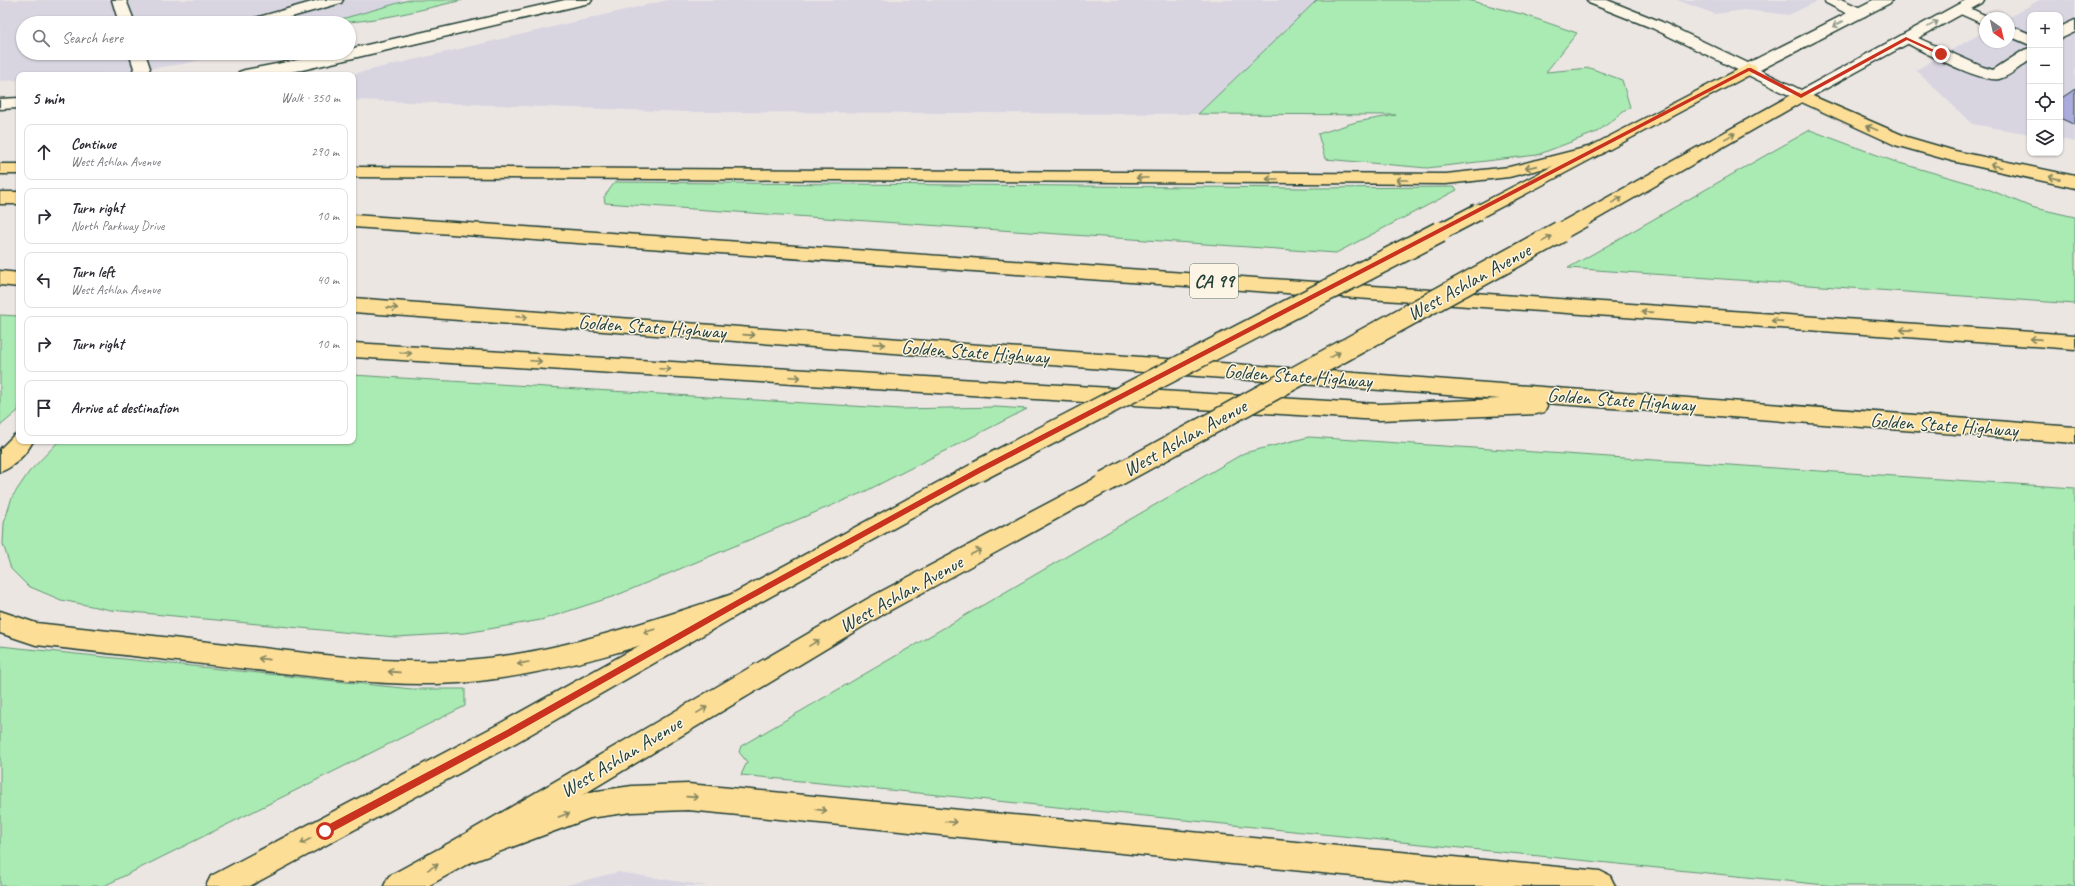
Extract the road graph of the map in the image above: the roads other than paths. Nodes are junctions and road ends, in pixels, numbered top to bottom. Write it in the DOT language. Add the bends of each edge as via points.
graph roads {
  1 [pos="119,0"];
  2 [pos="336,0"];
  3 [pos="585,0"];
  4 [pos="1594,0"];
  5 [pos="1831,0"];
  6 [pos="1885,0"];
  7 [pos="1977,0"];
  8 [pos="1961,9"];
  9 [pos="1860,13"];
  10 [pos="125,16"];
  11 [pos="278,16"];
  12 [pos="1979,17"];
  13 [pos="2075,25"];
  14 [pos="2063,32"];
  15 [pos="2015,33"];
  16 [pos="1907,38"];
  17 [pos="2027,39"];
  18 [pos="356,53"];
  19 [pos="2027,55"];
  20 [pos="141,60"];
  21 [pos="324,60"];
  22 [pos="1749,69"];
  23 [pos="140,72"];
  24 [pos="262,72"];
  25 [pos="1801,96"];
  26 [pos="16,103"];
  27 [pos="0,104"];
  28 [pos="1596,150"];
  29 [pos="0,169"];
  30 [pos="16,169"];
  31 [pos="356,172"];
  32 [pos="2075,182"];
  33 [pos="0,198"];
  34 [pos="16,198"];
  35 [pos="356,220"];
  36 [pos="0,278"];
  37 [pos="16,280"];
  38 [pos="356,305"];
  39 [pos="2075,342"];
  40 [pos="356,350"];
  41 [pos="1640,402"];
  42 [pos="2075,435"];
  43 [pos="19,444"];
  44 [pos="0,463"];
  45 [pos="739,602"];
  46 [pos="0,622"];
  47 [pos="462,852"];
  48 [pos="221,886"];
  49 [pos="399,886"];
  50 [pos="1600,886"];
  1 -- 10 [label="street"];
  2 -- 11 [label="street"];
  3 -- 18 [label="street"];
  4 -- 22 [label="street" via="1657,25"];
  5 -- 9 [label="street"];
  6 -- 9 [label="street"];
  7 -- 8 [label="street, West Ashlan Avenue"];
  8 -- 12 [label="street"];
  16 -- 8 [label="street, West Ashlan Avenue, one-way"];
  9 -- 22 [label="street, one-way"];
  13 -- 14 [label="street"];
  15 -- 17 [label="street"];
  16 -- 19 [label="street" via="1978,71 1996,75"];
  16 -- 25 [label="street, West Ashlan Avenue"];
  20 -- 23 [label="street"];
  21 -- 24 [label="street"];
  22 -- 25 [label="street"];
  22 -- 28 [label="main road"];
  32 -- 25 [label="main road, one-way" via="1952,156 1902,141"];
  47 -- 25 [label="main road, West Ashlan Avenue, one-way, bridge" via="878,605 1583,219"];
  26 -- 27 [label="street"];
  28 -- 31 [label="main road, one-way" via="1509,172 1446,179"];
  28 -- 45 [label="main road, bridge" via="978,471"];
  29 -- 30 [label="main road"];
  33 -- 34 [label="main road"];
  39 -- 35 [label="main road, CA 99, one-way"];
  36 -- 37 [label="main road"];
  38 -- 41 [label="main road, Golden State Highway, one-way"];
  40 -- 41 [label="main road, one-way" via="1379,412"];
  41 -- 42 [label="main road, Golden State Highway"];
  43 -- 44 [label="main road"];
  45 -- 46 [label="main road, one-way" via="608,644 568,654 513,665 420,673 348,668 36,634"];
  45 -- 48 [label="main road, one-way" via="508,733"];
  49 -- 47 [label="main road, West Ashlan Avenue, one-way"];
  47 -- 50 [label="main road, one-way" via="590,805 632,799 688,796"];
}
